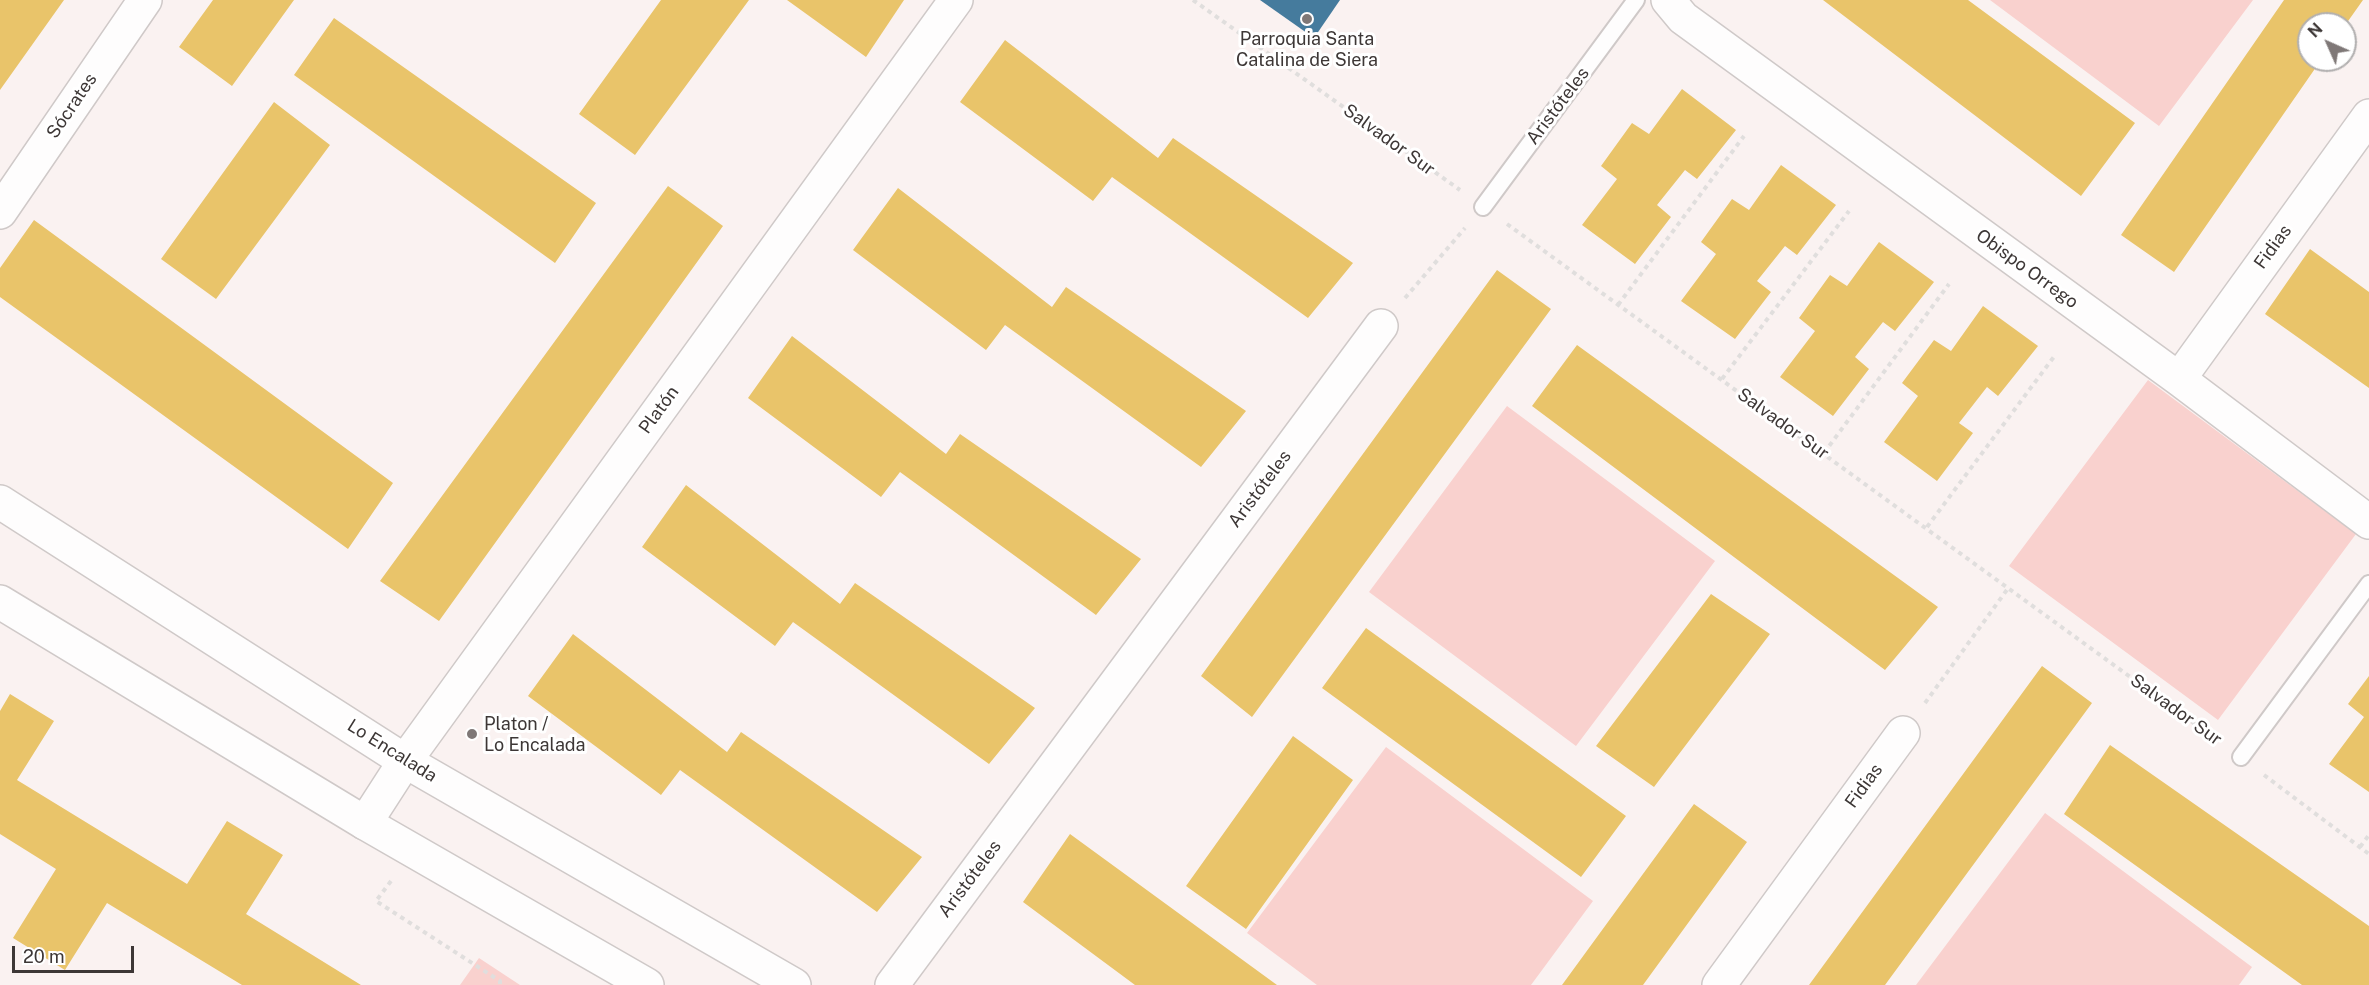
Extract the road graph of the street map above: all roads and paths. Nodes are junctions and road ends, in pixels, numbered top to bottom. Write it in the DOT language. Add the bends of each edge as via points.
graph roads {
  1 [pos="145,0"];
  2 [pos="956,0"];
  3 [pos="1193,0"];
  4 [pos="1636,0"];
  5 [pos="1675,9"];
  6 [pos="2369,116"];
  7 [pos="1744,136"];
  8 [pos="1483,207"];
  9 [pos="1849,211"];
  10 [pos="0,212"];
  11 [pos="1949,284"];
  12 [pos="1618,305"];
  13 [pos="1381,326"];
  14 [pos="2056,354"];
  15 [pos="1722,379"];
  16 [pos="2179,379"];
  17 [pos="1824,453"];
  18 [pos="0,502"];
  19 [pos="2369,522"];
  20 [pos="1927,527"];
  21 [pos="2369,584"];
  22 [pos="2009,587"];
  23 [pos="0,602"];
  24 [pos="1903,733"];
  25 [pos="2241,757"];
  26 [pos="405,760"];
  27 [pos="365,823"];
  28 [pos="2369,835"];
  29 [pos="2360,847"];
  30 [pos="414,850"];
  31 [pos="2369,854"];
  32 [pos="500,985"];
  33 [pos="647,985"];
  34 [pos="794,985"];
  35 [pos="892,985"];
  36 [pos="1719,985"];
  1 -- 10 [label="street, Sócrates"];
  2 -- 26 [label="street, Platón"];
  3 -- 8 [label="path, Salvador Sur"];
  4 -- 8 [label="lane, Aristóteles"];
  5 -- 16 [label="street, Obispo Orrego"];
  6 -- 16 [label="street, Fidias"];
  7 -- 12 [label="path"];
  8 -- 12 [label="path, Salvador Sur"];
  8 -- 13 [label="path"];
  9 -- 15 [label="path"];
  11 -- 17 [label="path"];
  12 -- 15 [label="path, Salvador Sur"];
  13 -- 35 [label="street, Aristóteles"];
  14 -- 20 [label="path"];
  15 -- 17 [label="path, Salvador Sur"];
  16 -- 19 [label="street, Obispo Orrego"];
  17 -- 20 [label="path, Salvador Sur"];
  18 -- 26 [label="street, Lo Encalada"];
  20 -- 22 [label="path, Salvador Sur"];
  21 -- 25 [label="lane"];
  22 -- 24 [label="path"];
  22 -- 25 [label="path, Salvador Sur"];
  23 -- 27 [label="street"];
  24 -- 36 [label="street, Fidias"];
  25 -- 29 [label="path, Salvador Sur"];
  26 -- 27 [label="street, Platón"];
  26 -- 34 [label="street, Lo Encalada"];
  27 -- 30 [label="street"];
  28 -- 29 [label="path"];
  29 -- 31 [label="path, Salvador Sur"];
  30 -- 32 [label="path" via="376,901 500,981"];
  30 -- 33 [label="street"];
}
